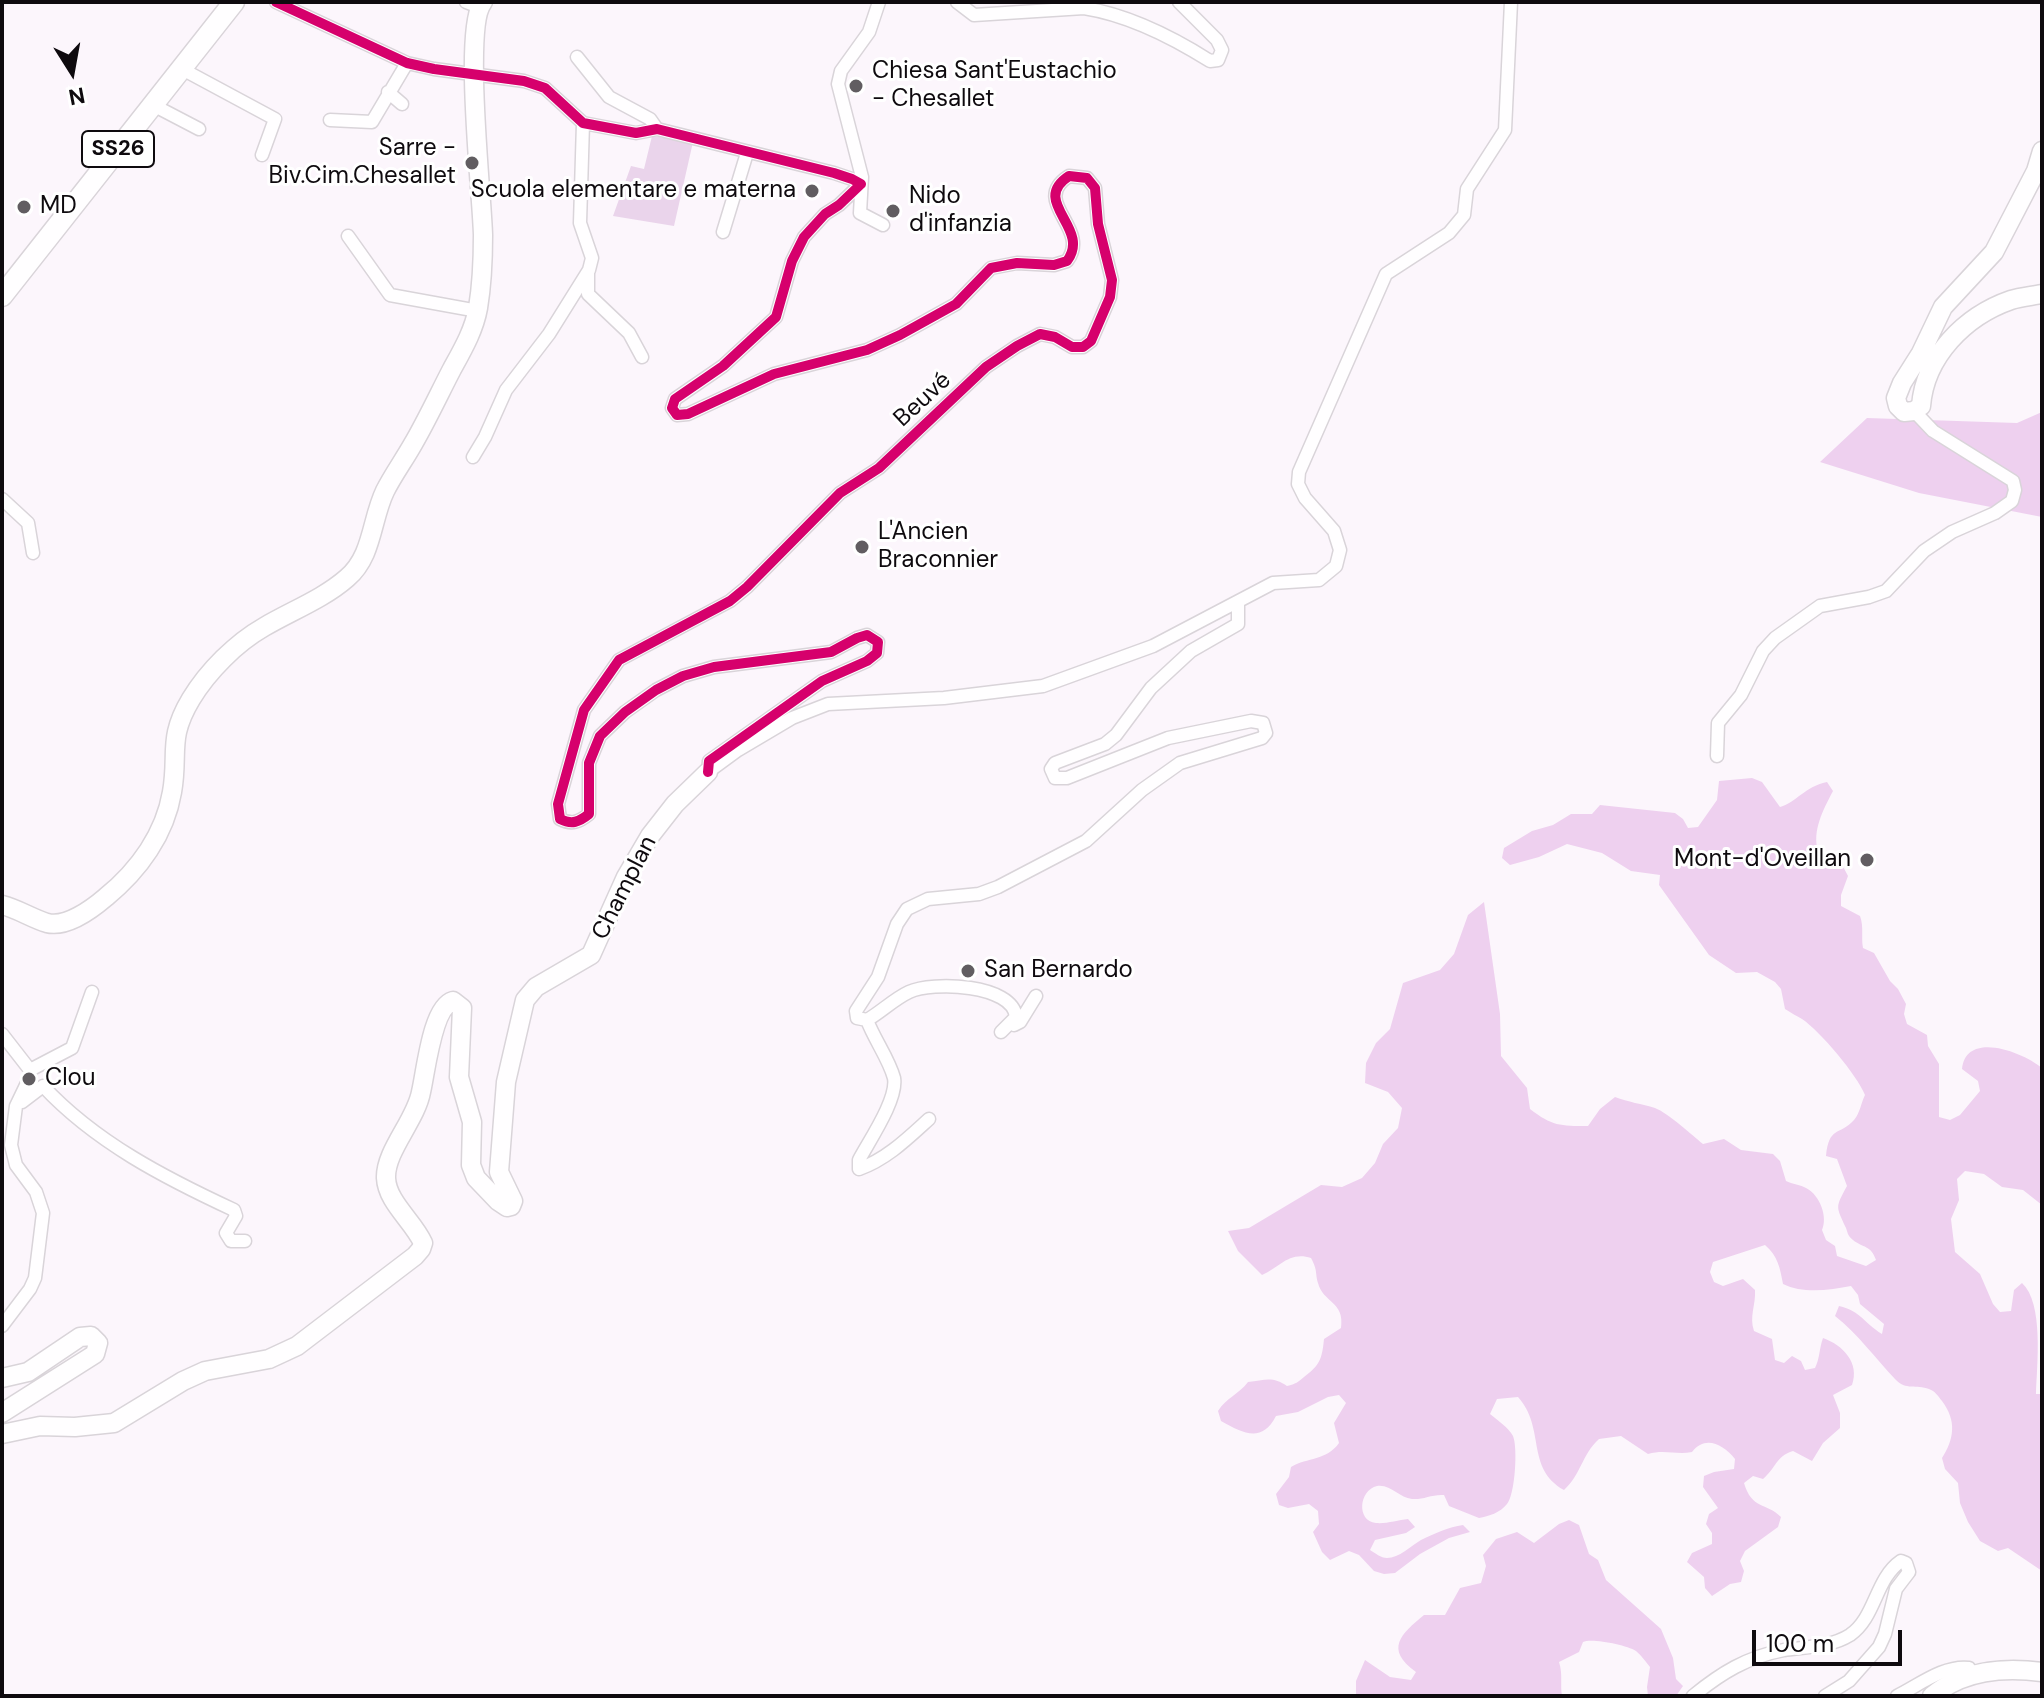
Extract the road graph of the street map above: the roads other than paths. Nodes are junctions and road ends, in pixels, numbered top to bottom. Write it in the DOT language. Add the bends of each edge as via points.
graph roads {
  1 [pos="234,2"];
  2 [pos="276,2"];
  3 [pos="879,2"];
  4 [pos="957,2"];
  5 [pos="1179,2"];
  6 [pos="1511,2"];
  7 [pos="476,4"];
  8 [pos="577,57"];
  9 [pos="407,63"];
  10 [pos="182,69"];
  11 [pos="474,74"];
  12 [pos="388,92"];
  13 [pos="402,104"];
  14 [pos="153,105"];
  15 [pos="330,120"];
  16 [pos="583,123"];
  17 [pos="199,129"];
  18 [pos="657,129"];
  19 [pos="2042,151"];
  20 [pos="747,153"];
  21 [pos="262,155"];
  22 [pos="861,184"];
  23 [pos="883,225"];
  24 [pos="723,232"];
  25 [pos="348,236"];
  26 [pos="589,270"];
  27 [pos="2042,294"];
  28 [pos="2,296"];
  29 [pos="478,311"];
  30 [pos="642,357"];
  31 [pos="1914,411"];
  32 [pos="473,457"];
  33 [pos="2,499"];
  34 [pos="33,553"];
  35 [pos="1238,603"];
  36 [pos="1717,756"];
  37 [pos="708,772"];
  38 [pos="2,905"];
  39 [pos="92,992"];
  40 [pos="1036,996"];
  41 [pos="867,1020"];
  42 [pos="2,1034"];
  43 [pos="30,1070"];
  44 [pos="16,1106"];
  45 [pos="929,1119"];
  46 [pos="245,1241"];
  47 [pos="2,1326"];
  48 [pos="2,1378"];
  49 [pos="2,1413"];
  50 [pos="2,1434"];
  51 [pos="2042,1672"];
  52 [pos="1972,1674"];
  53 [pos="1693,1696"];
  54 [pos="1825,1696"];
  55 [pos="1897,1696"];
  56 [pos="1932,1696"];
  1 -- 10 [label="main road, SS26"];
  2 -- 9 [label="street"];
  3 -- 22 [label="street" via="869,32 841,71 838,84"];
  4 -- 5 [label="street" via="974,15 1102,11 1175,39 1210,61 1218,60 1222,50 1217,40"];
  6 -- 35 [label="street" via="1505,130 1467,189 1464,215 1457,224 1386,274 1299,472 1305,498 1334,531 1340,550 1336,566 1319,580 1273,583"];
  7 -- 11 [label="street"];
  8 -- 18 [label="street" via="609,97 650,119"];
  9 -- 11 [label="street"];
  9 -- 12 [label="street"];
  10 -- 14 [label="main road, SS26"];
  10 -- 21 [label="street" via="275,119"];
  11 -- 16 [label="street" via="545,88"];
  11 -- 29 [label="street" via="483,236"];
  12 -- 13 [label="street"];
  12 -- 15 [label="street" via="372,122"];
  14 -- 17 [label="street"];
  14 -- 28 [label="main road, SS26"];
  16 -- 18 [label="street" via="636,133"];
  16 -- 26 [label="street" via="580,223 592,258"];
  18 -- 20 [label="street"];
  19 -- 31 [label="street" via="1994,252 1943,307 1902,383 1898,406"];
  20 -- 22 [label="street"];
  20 -- 24 [label="street"];
  22 -- 23 [label="street" via="860,213"];
  22 -- 37 [label="street, Beuvé" via="804,237 776,317 723,366 675,399 674,413 688,414 774,374 878,345 945,311 991,268 1067,261 1074,247 1055,191 1069,176 1087,178 1095,188 1112,289 1091,341 1072,347 1040,334 1017,346 986,367 879,468 840,493 730,601 619,660 584,710 558,804 560,819 580,822 589,814 589,763 600,736 656,690 714,667 831,652 867,635 878,642 877,653 867,661 822,681 709,761"];
  25 -- 29 [label="street" via="390,295"];
  26 -- 30 [label="street" via="588,294 629,333"];
  26 -- 32 [label="street" via="506,390"];
  27 -- 31 [label="street" via="2011,300 1962,325 1934,362 1923,385 1921,406"];
  29 -- 38 [label="street" via="414,444 384,492 360,565 325,594 260,629 205,677 193,695 174,740 173,789 165,822 132,872 103,900 59,924"];
  31 -- 36 [label="street" via="1940,436 2013,481 2012,501 1924,551 1886,591 1820,606 1775,638 1718,723"];
  33 -- 34 [label="street" via="28,523"];
  35 -- 37 [label="street" via="1153,646 1043,686 828,704 792,718"];
  35 -- 41 [label="street" via="1238,624 1191,651 1151,688 1116,735 1051,769 1055,778 1067,778 1168,738 1251,721 1263,723 1262,738 1180,763 1086,841 998,887 928,899 907,909 878,977 856,1011 857,1018"];
  37 -- 50 [label="street, Champlan" via="650,836 591,955 536,987 525,1000 506,1082 499,1172 511,1206 476,1178 471,1165 472,1122 459,1077 462,1008 453,1001 443,1005 420,1098 388,1164 392,1196 423,1243 415,1256 297,1346 269,1359 205,1371 114,1423 40,1426"];
  39 -- 43 [label="street" via="72,1048"];
  40 -- 41 [label="street" via="1020,1022 1001,1032 1016,1017 1015,1011 986,989 932,986 910,991"];
  41 -- 45 [label="street" via="895,1087 859,1169 873,1164"];
  42 -- 43 [label="street"];
  43 -- 44 [label="street"];
  44 -- 46 [label="street" via="43,1086 136,1161 234,1210 226,1233 231,1241"];
  44 -- 47 [label="street" via="13,1158 36,1192 43,1213 42,1241 30,1289"];
  48 -- 49 [label="street" via="28,1372 80,1337 91,1336 98,1343 95,1354"];
  51 -- 52 [label="street"];
  52 -- 55 [label="street" via="1960,1667"];
  52 -- 56 [label="street"];
  53 -- 54 [label="street" via="1735,1665 1848,1636 1861,1625 1888,1573 1901,1561 1906,1563 1909,1572 1896,1589 1879,1647 1849,1681"];
}
